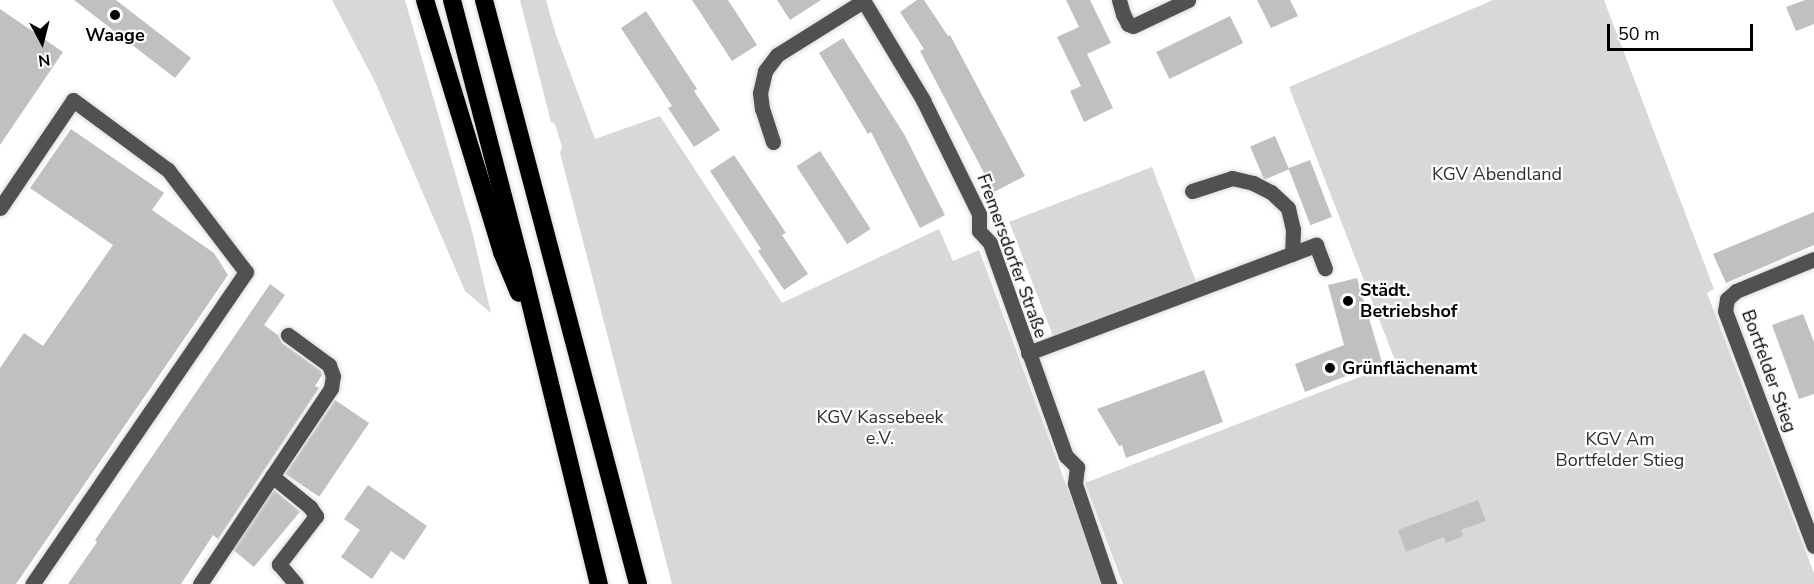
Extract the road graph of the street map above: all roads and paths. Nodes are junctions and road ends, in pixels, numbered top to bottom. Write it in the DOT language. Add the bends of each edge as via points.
graph roads {
  1 [pos="425,0"];
  2 [pos="452,0"];
  3 [pos="484,0"];
  4 [pos="863,0"];
  5 [pos="1119,0"];
  6 [pos="1188,0"];
  7 [pos="773,142"];
  8 [pos="1192,191"];
  9 [pos="0,208"];
  10 [pos="1292,254"];
  11 [pos="1814,259"];
  12 [pos="1325,268"];
  13 [pos="288,335"];
  14 [pos="538,342"];
  15 [pos="1028,353"];
  16 [pos="272,476"];
  17 [pos="1814,546"];
  18 [pos="32,584"];
  19 [pos="200,584"];
  20 [pos="296,584"];
  21 [pos="599,584"];
  22 [pos="638,584"];
  23 [pos="1109,584"];
  1 -- 14 [label="highway" via="502,252"];
  2 -- 14 [label="highway"];
  3 -- 22 [label="highway"];
  4 -- 7 [label="street, Fremersdorfer Straße" via="777,56 765,71 761,101"];
  4 -- 15 [label="street, Fremersdorfer Straße" via="913,82 963,178 979,214 979,231 990,243"];
  5 -- 6 [label="street" via="1122,14 1133,26"];
  8 -- 10 [label="street" via="1232,178 1271,192 1288,208 1293,229"];
  9 -- 18 [label="street" via="73,100 168,170 246,272"];
  10 -- 12 [label="street" via="1316,245"];
  10 -- 15 [label="street"];
  11 -- 17 [label="street, Bortfelder Stieg" via="1736,291 1727,299 1725,311"];
  13 -- 16 [label="street" via="329,365 333,382"];
  14 -- 21 [label="highway"];
  15 -- 23 [label="street, Fremersdorfer Straße" via="1066,456 1077,466 1075,484"];
  16 -- 19 [label="street"];
  16 -- 20 [label="street" via="316,516 279,564"];
}
